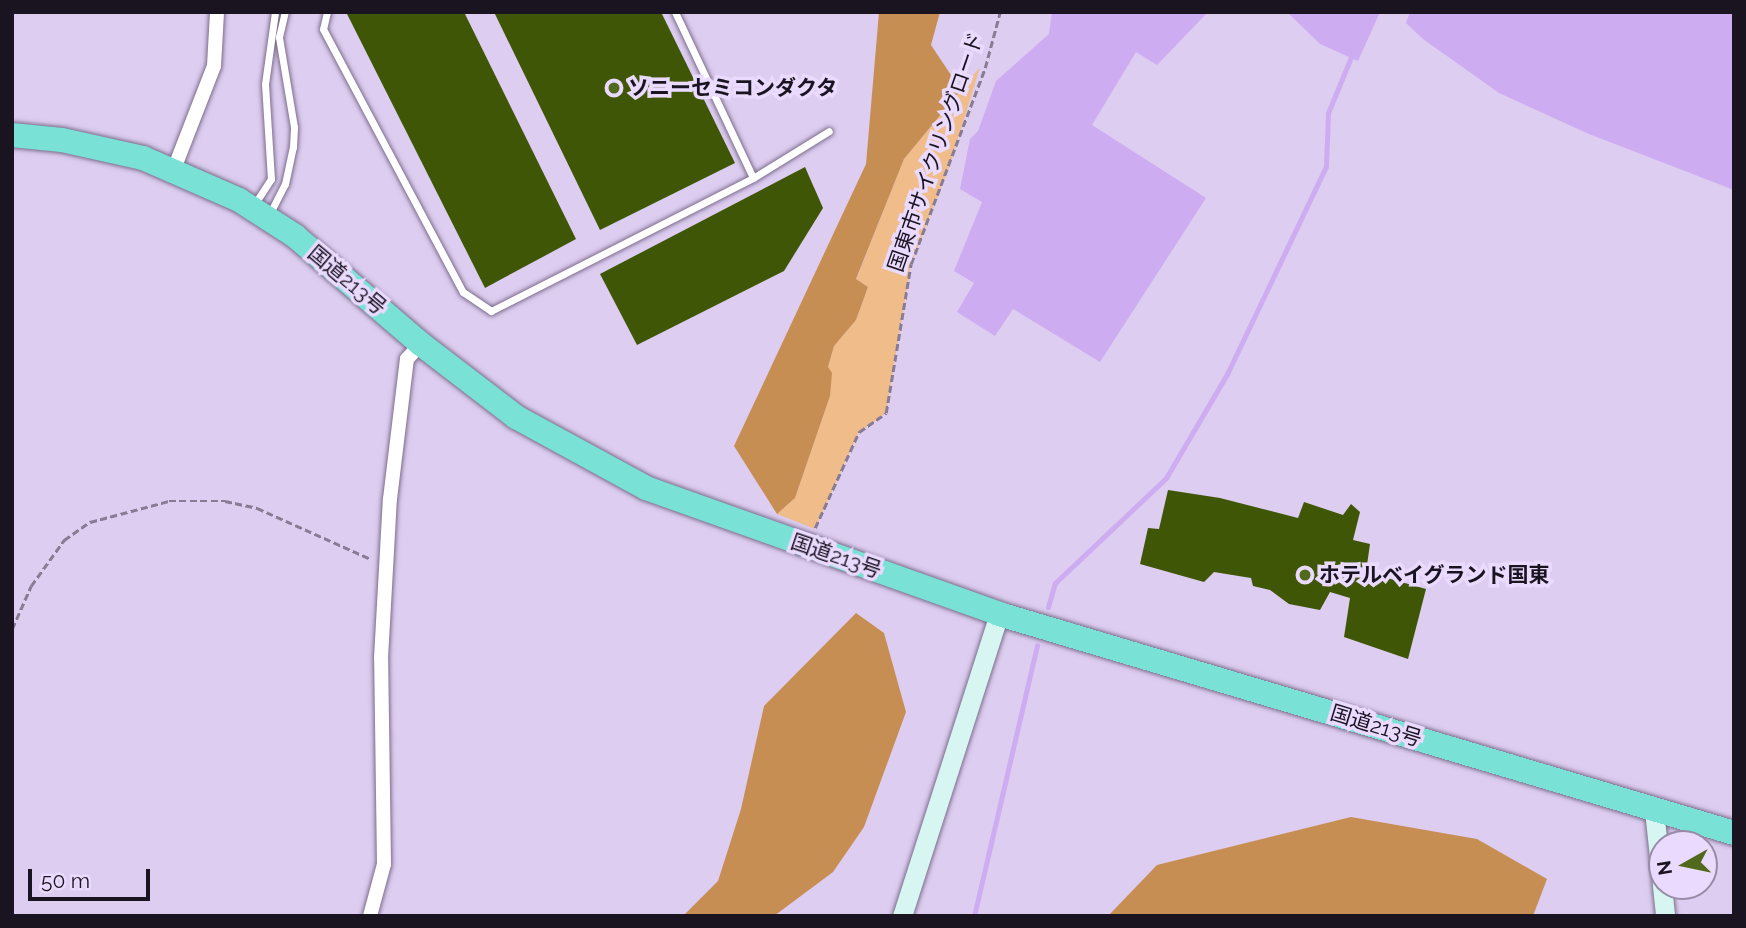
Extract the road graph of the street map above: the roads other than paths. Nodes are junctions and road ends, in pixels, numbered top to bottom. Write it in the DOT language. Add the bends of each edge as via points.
graph roads {
  1 [pos="217,12"];
  2 [pos="275,12"];
  3 [pos="285,12"];
  4 [pos="327,12"];
  5 [pos="675,12"];
  6 [pos="829,131"];
  7 [pos="12,135"];
  8 [pos="174,169"];
  9 [pos="753,178"];
  10 [pos="260,213"];
  11 [pos="421,344"];
  12 [pos="999,614"];
  13 [pos="1654,810"];
  14 [pos="1656,830"];
  15 [pos="1734,832"];
  16 [pos="370,916"];
  17 [pos="902,916"];
  1 -- 8 [label="street" via="214,66"];
  2 -- 10 [label="lane" via="265,84 271,179"];
  3 -- 10 [label="lane" via="279,37 294,127 293,147 285,184"];
  4 -- 9 [label="lane" via="323,29 463,292 491,311"];
  5 -- 9 [label="lane"];
  6 -- 9 [label="lane"];
  7 -- 8 [label="highway, 国道213号" via="99,148"];
  8 -- 10 [label="highway, 国道213号"];
  10 -- 11 [label="highway, 国道213号"];
  11 -- 12 [label="highway, 国道213号" via="516,417 646,488"];
  11 -- 16 [label="street" via="407,359 386,567 381,658 384,863"];
  12 -- 13 [label="highway, 国道213号"];
  12 -- 17 [label="street"];
  13 -- 14 [label="street"];
  13 -- 15 [label="highway, 国道213号"];
}
